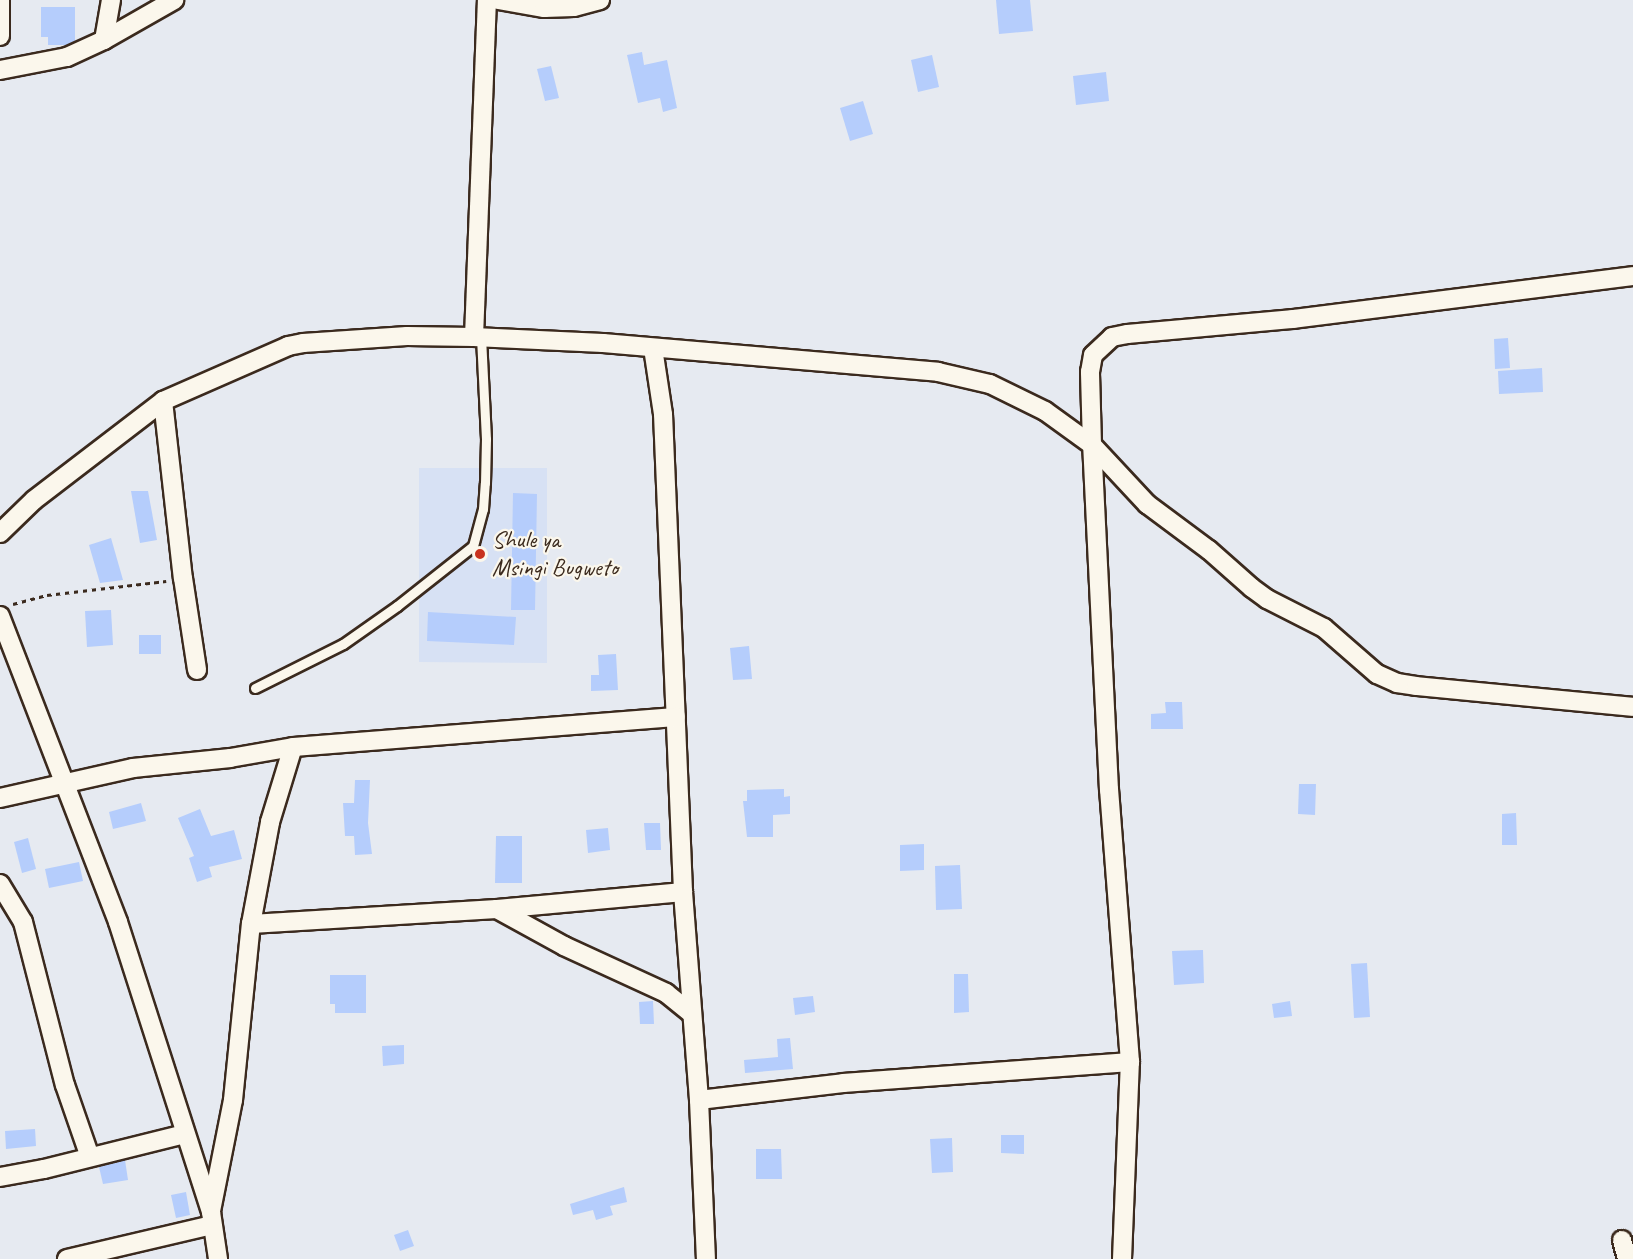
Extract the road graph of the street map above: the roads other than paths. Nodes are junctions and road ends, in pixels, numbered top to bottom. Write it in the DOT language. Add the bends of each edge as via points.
graph roads {
  1 [pos="0,0"];
  2 [pos="111,0"];
  3 [pos="174,0"];
  4 [pos="487,0"];
  5 [pos="498,0"];
  6 [pos="600,0"];
  7 [pos="0,36"];
  8 [pos="104,40"];
  9 [pos="0,70"];
  10 [pos="1633,276"];
  11 [pos="477,337"];
  12 [pos="653,348"];
  13 [pos="163,401"];
  14 [pos="1092,445"];
  15 [pos="0,533"];
  16 [pos="5,611"];
  17 [pos="197,670"];
  18 [pos="255,688"];
  19 [pos="1633,707"];
  20 [pos="676,717"];
  21 [pos="293,747"];
  22 [pos="65,782"];
  23 [pos="0,798"];
  24 [pos="0,884"];
  25 [pos="683,892"];
  26 [pos="497,909"];
  27 [pos="251,924"];
  28 [pos="692,1014"];
  29 [pos="1130,1062"];
  30 [pos="699,1100"];
  31 [pos="184,1134"];
  32 [pos="90,1157"];
  33 [pos="0,1177"];
  34 [pos="211,1219"];
  35 [pos="1622,1240"];
  36 [pos="67,1259"];
  37 [pos="218,1259"];
  38 [pos="706,1259"];
  39 [pos="1122,1259"];
  40 [pos="1627,1259"];
  1 -- 7 [label="street"];
  2 -- 8 [label="street"];
  3 -- 8 [label="street"];
  4 -- 11 [label="street"];
  5 -- 6 [label="street" via="544,8 574,7"];
  8 -- 9 [label="street" via="67,57"];
  10 -- 14 [label="street" via="1112,337 1099,347 1092,363"];
  11 -- 12 [label="street"];
  11 -- 13 [label="street" via="407,336 288,346"];
  11 -- 18 [label="lane" via="486,439 485,483 483,509 472,546 352,638"];
  12 -- 14 [label="street" via="962,376 990,384 1035,406"];
  12 -- 20 [label="street" via="663,414"];
  13 -- 15 [label="street" via="34,500"];
  13 -- 17 [label="street"];
  14 -- 19 [label="street" via="1147,504 1267,599 1324,628 1377,674 1416,686"];
  14 -- 29 [label="street" via="1109,790"];
  16 -- 22 [label="street"];
  20 -- 21 [label="street"];
  20 -- 25 [label="street"];
  21 -- 22 [label="street" via="133,768"];
  21 -- 27 [label="street" via="270,822"];
  22 -- 23 [label="street"];
  22 -- 31 [label="street" via="118,922"];
  24 -- 32 [label="street" via="23,922 65,1085"];
  25 -- 26 [label="street"];
  25 -- 28 [label="street"];
  26 -- 27 [label="street"];
  26 -- 28 [label="street" via="564,946 666,993"];
  27 -- 34 [label="street" via="233,1100"];
  28 -- 30 [label="street"];
  29 -- 30 [label="street" via="843,1083"];
  29 -- 39 [label="street"];
  30 -- 38 [label="street"];
  31 -- 32 [label="street"];
  31 -- 34 [label="street"];
  32 -- 33 [label="street"];
  34 -- 36 [label="street"];
  34 -- 37 [label="street"];
  35 -- 40 [label="street"];
}
